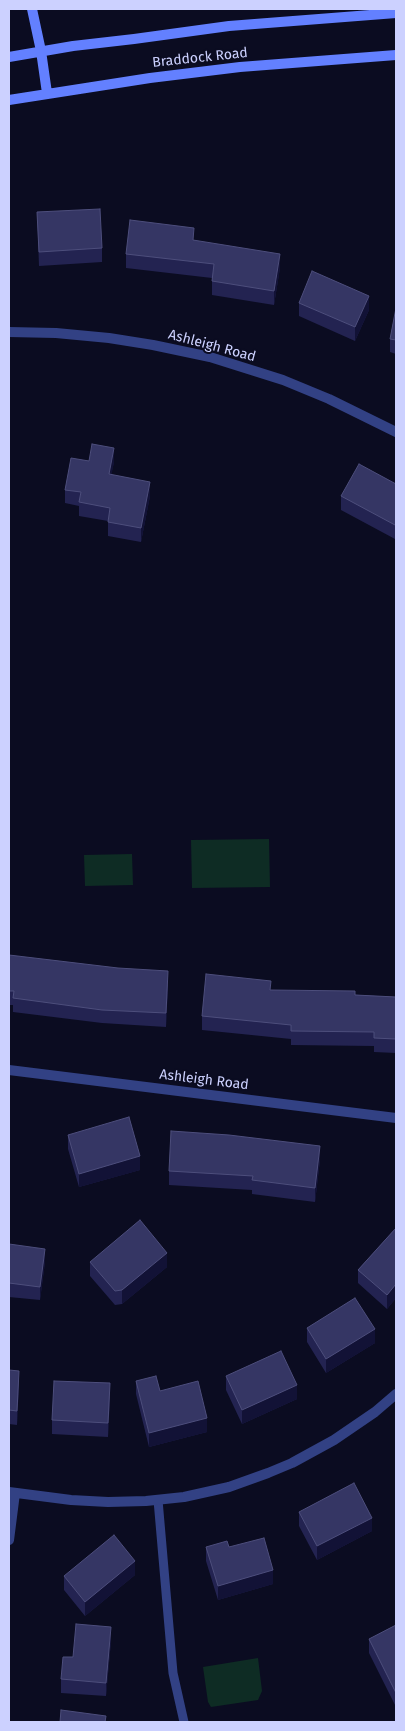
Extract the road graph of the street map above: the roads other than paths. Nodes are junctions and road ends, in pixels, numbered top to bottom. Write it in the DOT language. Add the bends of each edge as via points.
graph roads {
  1 [pos="32,9"];
  2 [pos="396,13"];
  3 [pos="41,50"];
  4 [pos="396,55"];
  5 [pos="9,57"];
  6 [pos="47,93"];
  7 [pos="9,100"];
  8 [pos="9,332"];
  9 [pos="396,432"];
  10 [pos="9,1070"];
  11 [pos="396,1118"];
  12 [pos="396,1394"];
  13 [pos="12,1492"];
  14 [pos="158,1500"];
  15 [pos="9,1540"];
  16 [pos="184,1722"];
  1 -- 3 [label="main road"];
  2 -- 3 [label="main road, Braddock Road" via="229,26"];
  3 -- 5 [label="main road, Braddock Road"];
  3 -- 6 [label="main road"];
  4 -- 6 [label="main road, Braddock Road" via="240,67"];
  6 -- 7 [label="main road, Braddock Road"];
  8 -- 9 [label="street, Ashleigh Road" via="109,338 210,357 283,380"];
  10 -- 11 [label="street, Ashleigh Road"];
  12 -- 14 [label="street" via="334,1440 292,1463 228,1486"];
  13 -- 14 [label="street" via="71,1500"];
  13 -- 15 [label="street"];
  14 -- 16 [label="lane" via="173,1672"];
}
